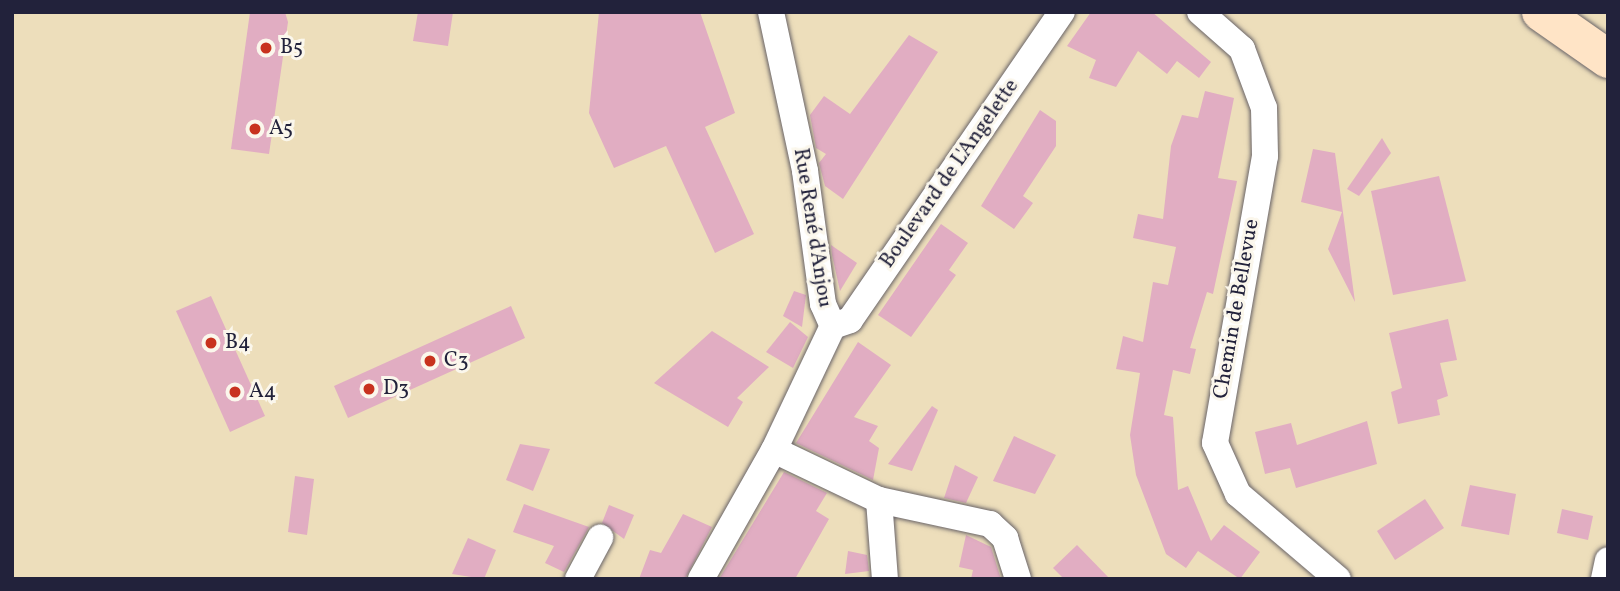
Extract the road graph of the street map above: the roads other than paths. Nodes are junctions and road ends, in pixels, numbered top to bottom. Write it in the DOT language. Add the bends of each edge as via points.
graph roads {
  1 [pos="771,12"];
  2 [pos="1200,12"];
  3 [pos="1541,12"];
  4 [pos="1057,20"];
  5 [pos="1605,59"];
  6 [pos="833,326"];
  7 [pos="774,450"];
  8 [pos="879,500"];
  9 [pos="600,538"];
  10 [pos="1608,559"];
  11 [pos="578,579"];
  12 [pos="701,579"];
  13 [pos="885,579"];
  14 [pos="1018,579"];
  15 [pos="1338,579"];
  16 [pos="1604,579"];
  1 -- 6 [label="street, Rue René d'Anjou" via="805,171 823,304"];
  2 -- 15 [label="street, Chemin de Bellevue" via="1242,49 1264,108 1265,156 1215,443 1238,495"];
  3 -- 5 [label="main road"];
  4 -- 6 [label="street, Boulevard de L'Angelette" via="850,320"];
  6 -- 7 [label="street, Rue René d'Anjou"];
  7 -- 8 [label="street"];
  7 -- 12 [label="street, Rue René d'Anjou"];
  8 -- 13 [label="street"];
  8 -- 14 [label="street" via="990,524 1005,538"];
  9 -- 11 [label="street"];
  10 -- 16 [label="street"];
}
